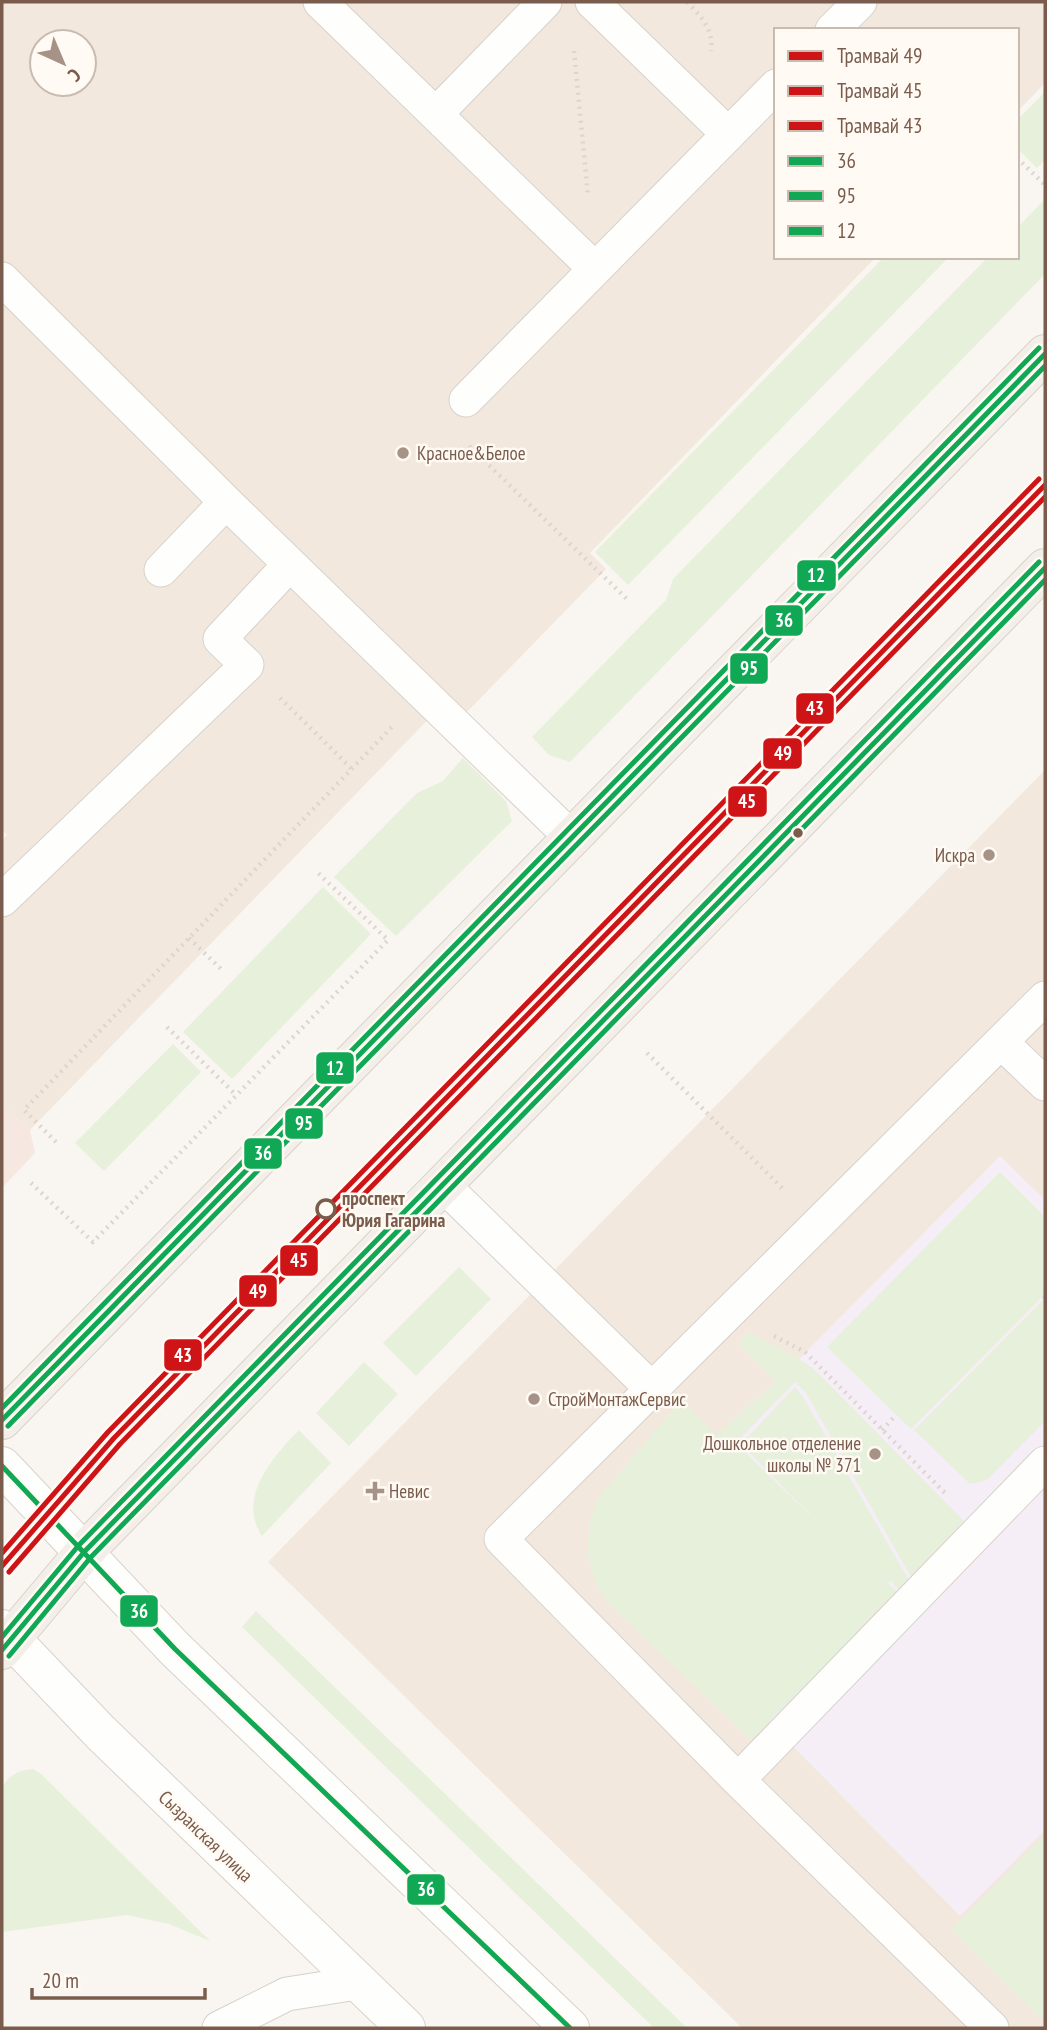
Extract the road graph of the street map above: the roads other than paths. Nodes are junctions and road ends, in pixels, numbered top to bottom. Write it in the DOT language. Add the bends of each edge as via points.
graph roads {
  1 [pos="320,2"];
  2 [pos="545,2"];
  3 [pos="592,2"];
  4 [pos="860,2"];
  5 [pos="834,28"];
  6 [pos="774,88"];
  7 [pos="436,114"];
  8 [pos="728,134"];
  9 [pos="595,269"];
  10 [pos="2,279"];
  11 [pos="1045,354"];
  12 [pos="466,400"];
  13 [pos="226,502"];
  14 [pos="290,564"];
  15 [pos="1045,568"];
  16 [pos="161,570"];
  17 [pos="572,838"];
  18 [pos="2,900"];
  19 [pos="1045,998"];
  20 [pos="1001,1042"];
  21 [pos="1045,1084"];
  22 [pos="443,1185"];
  23 [pos="651,1388"];
  24 [pos="2,1420"];
  25 [pos="1045,1464"];
  26 [pos="2,1466"];
  27 [pos="85,1551"];
  28 [pos="5,1639"];
  29 [pos="738,1780"];
  30 [pos="357,1983"];
  31 [pos="219,2028"];
  32 [pos="407,2028"];
  33 [pos="570,2028"];
  34 [pos="992,2028"];
  1 -- 7 [label="lane"];
  2 -- 7 [label="lane"];
  3 -- 8 [label="lane"];
  4 -- 5 [label="lane"];
  6 -- 8 [label="lane"];
  7 -- 9 [label="lane"];
  8 -- 9 [label="lane"];
  9 -- 12 [label="lane"];
  10 -- 13 [label="lane"];
  11 -- 17 [label="main road"];
  13 -- 14 [label="lane"];
  13 -- 16 [label="lane"];
  14 -- 17 [label="lane"];
  14 -- 18 [label="lane" via="220,639 247,665"];
  15 -- 22 [label="main road"];
  17 -- 24 [label="main road"];
  19 -- 20 [label="lane"];
  20 -- 21 [label="lane"];
  20 -- 23 [label="lane"];
  22 -- 23 [label="lane"];
  22 -- 27 [label="main road"];
  23 -- 29 [label="lane" via="501,1539"];
  25 -- 29 [label="lane"];
  26 -- 27 [label="street"];
  27 -- 28 [label="main road"];
  27 -- 33 [label="street" via="175,1649"];
  28 -- 30 [label="street, Сызранская улица"];
  29 -- 34 [label="lane"];
  30 -- 31 [label="lane" via="287,1994"];
  30 -- 32 [label="street, Сызранская улица"];
}
